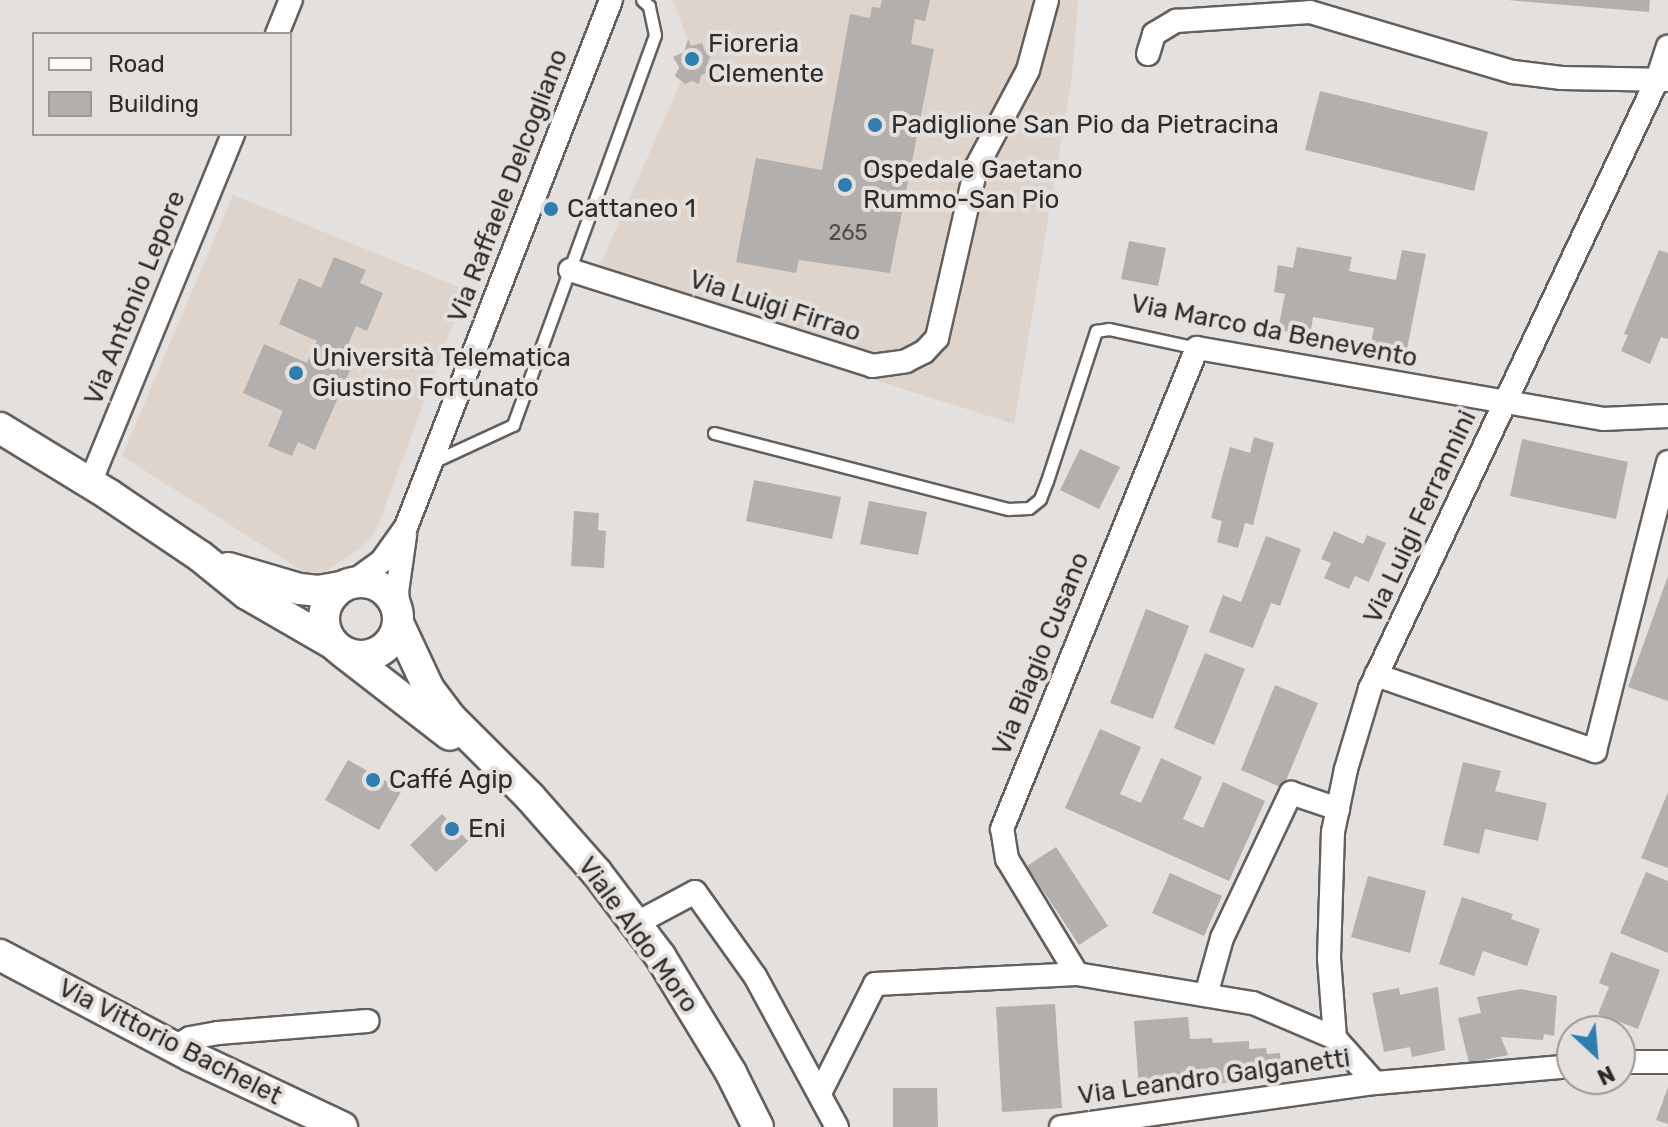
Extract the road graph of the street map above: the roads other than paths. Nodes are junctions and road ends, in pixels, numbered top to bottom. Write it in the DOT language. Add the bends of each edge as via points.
graph roads {
  1 [pos="291,0"];
  2 [pos="611,0"];
  3 [pos="642,0"];
  4 [pos="1047,0"];
  5 [pos="1298,6"];
  6 [pos="278,32"];
  7 [pos="1668,47"];
  8 [pos="1148,54"];
  9 [pos="1662,80"];
  10 [pos="232,136"];
  11 [pos="570,270"];
  12 [pos="1197,348"];
  13 [pos="1506,402"];
  14 [pos="1668,416"];
  15 [pos="0,428"];
  16 [pos="714,433"];
  17 [pos="431,462"];
  18 [pos="1668,462"];
  19 [pos="90,483"];
  20 [pos="406,527"];
  21 [pos="200,556"];
  22 [pos="347,585"];
  23 [pos="399,619"];
  24 [pos="336,647"];
  25 [pos="1376,675"];
  26 [pos="493,760"];
  27 [pos="1338,809"];
  28 [pos="635,924"];
  29 [pos="0,955"];
  30 [pos="1077,974"];
  31 [pos="1206,995"];
  32 [pos="368,1021"];
  33 [pos="1335,1038"];
  34 [pos="174,1047"];
  35 [pos="1636,1062"];
  36 [pos="1668,1062"];
  37 [pos="1556,1067"];
  38 [pos="1375,1083"];
  39 [pos="820,1093"];
  40 [pos="1085,1125"];
  41 [pos="342,1127"];
  42 [pos="758,1127"];
  43 [pos="837,1127"];
  44 [pos="1061,1127"];
  1 -- 6 [label="street"];
  2 -- 17 [label="street, Via Raffaele Delcogliano"];
  3 -- 11 [label="lane" via="649,6 655,35"];
  4 -- 11 [label="street, Via Luigi Firrao" via="1028,70 976,168 937,338 924,352 906,361 872,366"];
  5 -- 8 [label="street" via="1176,21 1154,34"];
  5 -- 9 [label="street" via="1513,72"];
  7 -- 9 [label="street, Via Luigi Ferrannini"];
  9 -- 13 [label="street, Via Luigi Ferrannini"];
  10 -- 19 [label="street, Via Antonio Lepore"];
  11 -- 17 [label="lane" via="513,425"];
  12 -- 13 [label="street, Via Marco da Benevento"];
  12 -- 16 [label="lane, Via Marco da Benevento" via="1109,329 1096,331 1047,481 1040,499 1029,508 1008,509"];
  12 -- 30 [label="street, Via Biagio Cusano" via="1002,829 1007,859"];
  13 -- 14 [label="street, Via Marco da Benevento" via="1603,419"];
  13 -- 25 [label="street, Via Luigi Ferrannini"];
  15 -- 19 [label="street, Viale Aldo Moro"];
  17 -- 20 [label="street, Via Raffaele Delcogliano"];
  18 -- 25 [label="street" via="1595,751"];
  19 -- 21 [label="street, Viale Aldo Moro"];
  20 -- 22 [label="street, Via Raffaele Delcogliano" via="381,562"];
  20 -- 23 [label="street, Via Raffaele Delcogliano" via="397,592"];
  21 -- 22 [label="street, Viale Aldo Moro" via="277,584 318,591"];
  21 -- 24 [label="street, Viale Aldo Moro" via="247,594"];
  22 -- 23 [label="street, Viale Aldo Moro" via="365,581 387,591"];
  22 -- 24 [label="street" via="326,606 323,619"];
  23 -- 24 [label="street, Viale Aldo Moro" via="388,646 378,653 353,656"];
  23 -- 26 [label="street, Viale Aldo Moro" via="429,689"];
  24 -- 26 [label="street, Viale Aldo Moro" via="461,744"];
  25 -- 27 [label="street, Via Luigi Ferrannini"];
  26 -- 28 [label="street, Viale Aldo Moro" via="597,873"];
  27 -- 31 [label="street" via="1291,793 1222,938"];
  27 -- 33 [label="street, Via Luigi Ferrannini" via="1329,958"];
  28 -- 39 [label="street" via="695,892 755,976"];
  28 -- 42 [label="street, Viale Aldo Moro" via="731,1073"];
  29 -- 34 [label="street, Via Vittorio Bachelet"];
  30 -- 31 [label="street"];
  30 -- 39 [label="street" via="875,984"];
  31 -- 33 [label="street" via="1253,1003"];
  32 -- 34 [label="street" via="218,1033"];
  33 -- 38 [label="street"];
  34 -- 41 [label="street, Via Vittorio Bachelet"];
  35 -- 36 [label="street"];
  37 -- 38 [label="street, Via Leandro Galganetti"];
  38 -- 40 [label="street, Via Leandro Galganetti"];
  39 -- 43 [label="street"];
  40 -- 44 [label="street, Via Leandro Galganetti"];
}
